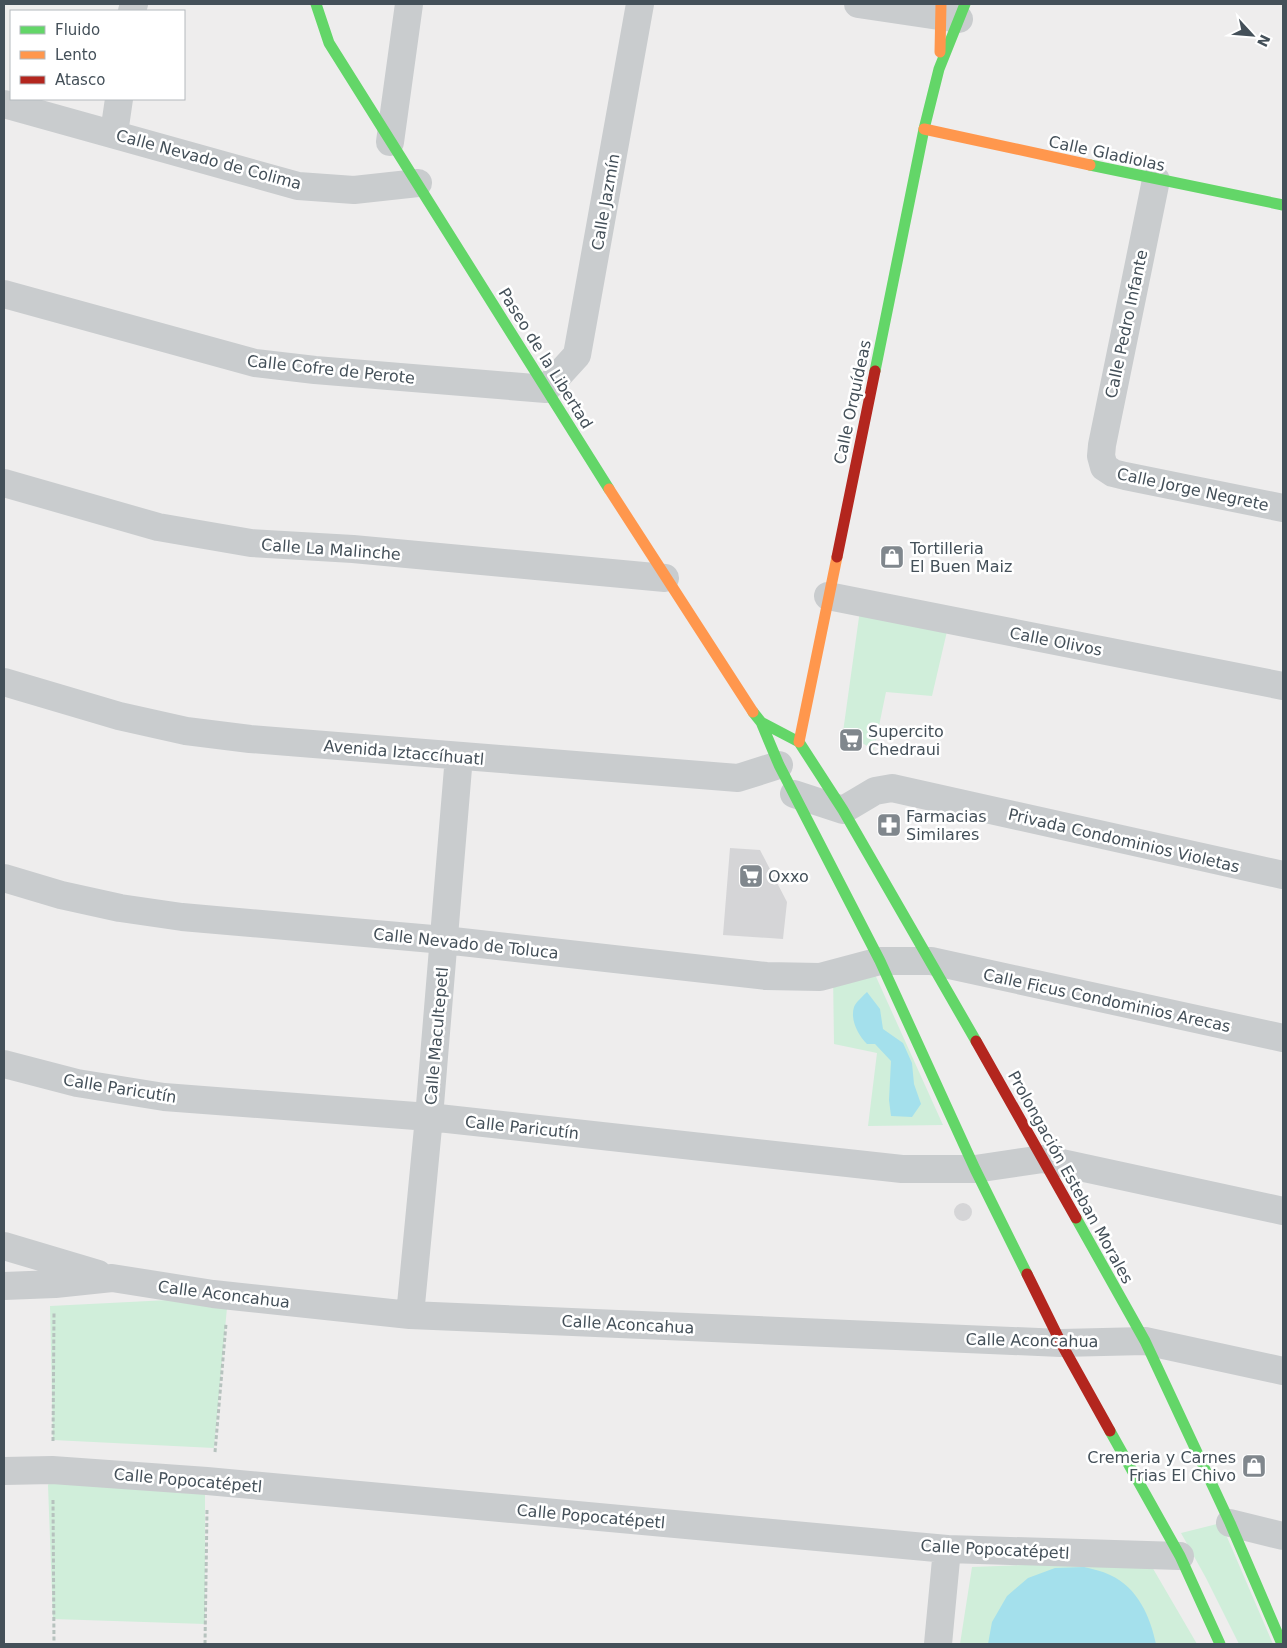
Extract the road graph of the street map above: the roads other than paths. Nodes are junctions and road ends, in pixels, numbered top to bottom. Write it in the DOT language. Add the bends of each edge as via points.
graph roads {
  1 [pos="316,4"];
  2 [pos="409,4"];
  3 [pos="640,4"];
  4 [pos="858,4"];
  5 [pos="951,11"];
  6 [pos="939,69"];
  7 [pos="119,100"];
  8 [pos="4,104"];
  9 [pos="924,129"];
  10 [pos="114,133"];
  11 [pos="390,142"];
  12 [pos="1156,180"];
  13 [pos="418,184"];
  14 [pos="1283,205"];
  15 [pos="4,294"];
  16 [pos="546,389"];
  17 [pos="1104,467"];
  18 [pos="4,483"];
  19 [pos="1283,508"];
  20 [pos="665,578"];
  21 [pos="828,596"];
  22 [pos="4,682"];
  23 [pos="1283,686"];
  24 [pos="761,722"];
  25 [pos="789,753"];
  26 [pos="460,756"];
  27 [pos="794,794"];
  28 [pos="843,810"];
  29 [pos="1283,875"];
  30 [pos="4,878"];
  31 [pos="444,940"];
  32 [pos="880,961"];
  33 [pos="931,961"];
  34 [pos="1283,1038"];
  35 [pos="4,1064"];
  36 [pos="429,1117"];
  37 [pos="1043,1159"];
  38 [pos="975,1169"];
  39 [pos="1283,1211"];
  40 [pos="4,1246"];
  41 [pos="112,1278"];
  42 [pos="4,1286"];
  43 [pos="410,1314"];
  44 [pos="1145,1341"];
  45 [pos="1060,1343"];
  46 [pos="1283,1371"];
  47 [pos="4,1471"];
  48 [pos="1230,1523"];
  49 [pos="1283,1536"];
  50 [pos="947,1549"];
  51 [pos="1180,1556"];
  52 [pos="938,1644"];
  53 [pos="1220,1644"];
  54 [pos="1282,1644"];
  1 -- 11 [label="street, Paseo de la Libertad" via="329,43"];
  2 -- 11 [label="street"];
  3 -- 16 [label="street, Calle Jazmín" via="577,355"];
  4 -- 5 [label="street"];
  5 -- 6 [label="street, Calle Orquídeas"];
  5 -- 6 [label="street, Calle Orquídeas"];
  6 -- 9 [label="street, Calle Orquídeas"];
  7 -- 10 [label="street"];
  8 -- 10 [label="street, Calle Nevado de Colima"];
  9 -- 12 [label="street, Calle Gladiolas"];
  9 -- 21 [label="street, Calle Orquídeas"];
  10 -- 13 [label="street, Calle Nevado de Colima" via="298,186 354,190"];
  11 -- 13 [label="street, Paseo de la Libertad"];
  12 -- 14 [label="street, Calle Gladiolas"];
  12 -- 17 [label="street, Calle Pedro Infante" via="1100,456"];
  13 -- 16 [label="street, Paseo de la Libertad"];
  15 -- 16 [label="street, Calle Cofre de Perote" via="255,363"];
  16 -- 20 [label="street, Paseo de la Libertad"];
  17 -- 19 [label="street, Calle Jorge Negrete" via="1125,476"];
  18 -- 20 [label="street, Calle La Malinche" via="158,527 251,543 353,549"];
  20 -- 24 [label="street, Paseo de la Libertad"];
  21 -- 23 [label="street, Calle Olivos"];
  21 -- 25 [label="street, Calle Orquídeas"];
  22 -- 26 [label="street, Avenida Iztaccíhuatl" via="119,716 186,731"];
  24 -- 25 [label="street, Paseo de la Libertad"];
  24 -- 25 [label="street, Paseo de la Libertad"];
  25 -- 26 [label="street, Avenida Iztaccíhuatl" via="738,778"];
  25 -- 27 [label="street"];
  25 -- 28 [label="street, Prolongación Esteban Morales"];
  26 -- 31 [label="street, Calle Macultepetl"];
  27 -- 28 [label="street"];
  27 -- 32 [label="street"];
  28 -- 29 [label="street, Privada Condominios Violetas" via="875,791 892,788"];
  28 -- 33 [label="street, Prolongación Esteban Morales"];
  30 -- 31 [label="street, Calle Nevado de Toluca" via="120,908 182,917"];
  31 -- 32 [label="street, Calle Nevado de Toluca" via="766,976 820,977"];
  31 -- 36 [label="street, Calle Macultepetl"];
  32 -- 33 [label="street, Calle Nevado de Toluca"];
  32 -- 38 [label="street"];
  33 -- 34 [label="street, Calle Ficus Condominios Arecas"];
  33 -- 37 [label="street, Prolongación Esteban Morales"];
  35 -- 36 [label="street, Calle Paricutín" via="77,1083 164,1097"];
  36 -- 38 [label="street, Calle Paricutín" via="902,1169"];
  36 -- 43 [label="street, Calle Macultepetl"];
  37 -- 38 [label="street, Calle Paricutín"];
  37 -- 39 [label="street"];
  37 -- 44 [label="street, Prolongación Esteban Morales"];
  38 -- 45 [label="street"];
  40 -- 41 [label="street, Calle Aconcahua"];
  41 -- 42 [label="street, Calle Aconcahua"];
  41 -- 43 [label="street, Calle Aconcahua" via="213,1294"];
  43 -- 45 [label="street, Calle Aconcahua"];
  44 -- 45 [label="street, Calle Aconcahua"];
  44 -- 46 [label="street, Calle Aconcahua"];
  44 -- 48 [label="street, Prolongación Esteban Morales"];
  45 -- 51 [label="street"];
  47 -- 50 [label="street, Calle Popocatépetl" via="52,1470 207,1481"];
  48 -- 49 [label="street"];
  48 -- 54 [label="street, Prolongación Esteban Morales"];
  50 -- 51 [label="street, Calle Popocatépetl"];
  50 -- 52 [label="street"];
  51 -- 53 [label="street"];
}
